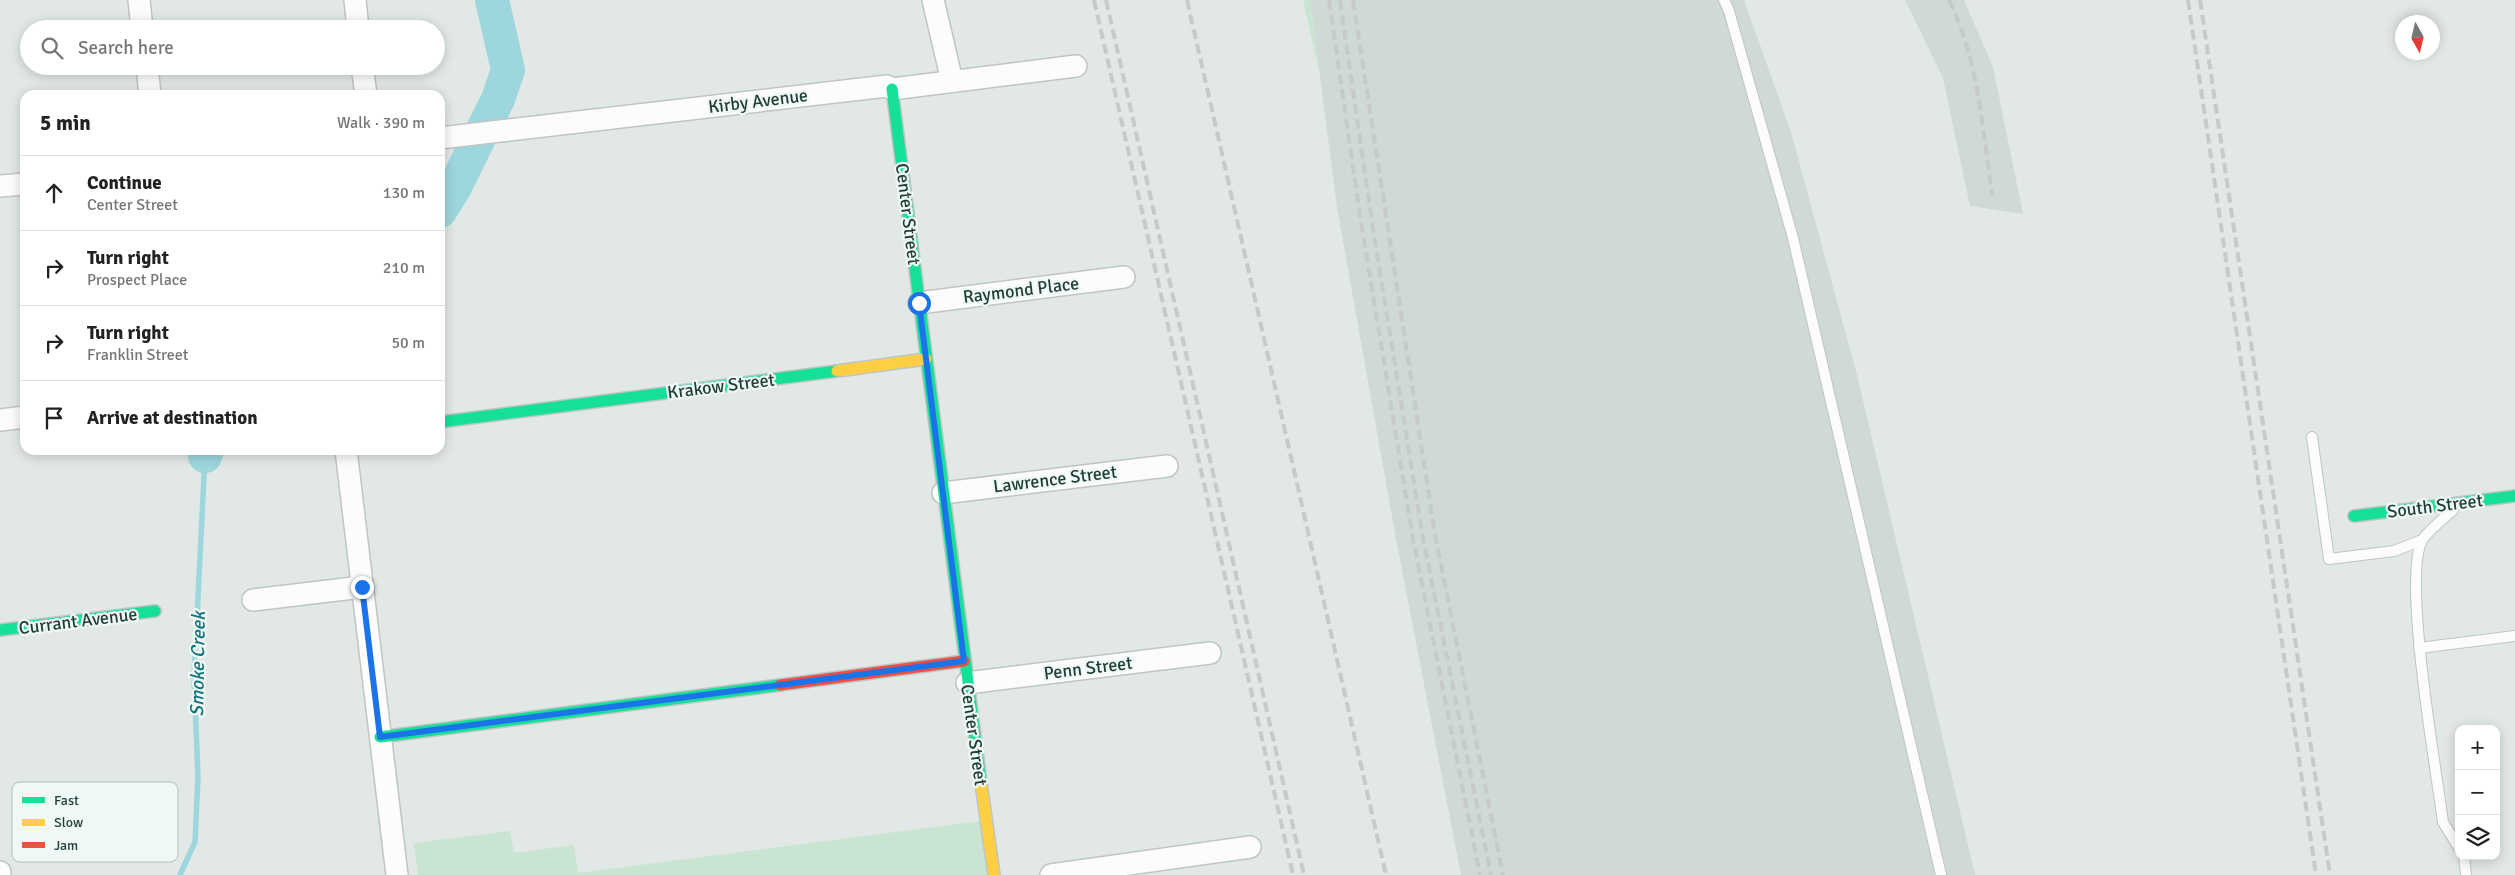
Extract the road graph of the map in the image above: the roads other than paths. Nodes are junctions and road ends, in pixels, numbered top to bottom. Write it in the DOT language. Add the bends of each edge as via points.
graph roads {
  1 [pos="139,0"];
  2 [pos="354,0"];
  3 [pos="933,0"];
  4 [pos="1724,0"];
  5 [pos="141,20"];
  6 [pos="357,20"];
  7 [pos="1076,66"];
  8 [pos="147,75"];
  9 [pos="363,75"];
  10 [pos="952,81"];
  11 [pos="892,89"];
  12 [pos="149,90"];
  13 [pos="365,90"];
  14 [pos="445,138"];
  15 [pos="20,184"];
  16 [pos="0,186"];
  17 [pos="1124,277"];
  18 [pos="919,303"];
  19 [pos="926,359"];
  20 [pos="20,418"];
  21 [pos="0,420"];
  22 [pos="445,421"];
  23 [pos="2312,437"];
  24 [pos="347,455"];
  25 [pos="1167,466"];
  26 [pos="943,493"];
  27 [pos="2515,496"];
  28 [pos="2461,503"];
  29 [pos="2354,516"];
  30 [pos="2422,540"];
  31 [pos="362,587"];
  32 [pos="253,600"];
  33 [pos="155,611"];
  34 [pos="0,630"];
  35 [pos="2515,636"];
  36 [pos="2420,648"];
  37 [pos="1210,653"];
  38 [pos="964,661"];
  39 [pos="967,683"];
  40 [pos="380,737"];
  41 [pos="2455,841"];
  42 [pos="1250,847"];
  43 [pos="2464,860"];
  44 [pos="397,875"];
  45 [pos="994,875"];
  46 [pos="1051,875"];
  47 [pos="1942,875"];
  48 [pos="2466,875"];
  1 -- 5 [label="street"];
  2 -- 6 [label="street"];
  3 -- 10 [label="street"];
  4 -- 47 [label="lane" via="1794,238"];
  7 -- 10 [label="street, Kirby Avenue"];
  8 -- 12 [label="street"];
  9 -- 13 [label="street"];
  10 -- 11 [label="street, Kirby Avenue"];
  11 -- 14 [label="street, Kirby Avenue" via="887,86"];
  11 -- 18 [label="street, Center Street"];
  15 -- 16 [label="street"];
  17 -- 18 [label="street, Raymond Place"];
  18 -- 19 [label="street, Center Street"];
  19 -- 22 [label="street, Krakow Street"];
  19 -- 26 [label="street, Center Street"];
  20 -- 21 [label="street"];
  23 -- 30 [label="lane" via="2330,559 2394,552"];
  24 -- 31 [label="street"];
  25 -- 26 [label="street, Lawrence Street"];
  26 -- 38 [label="street, Center Street"];
  27 -- 28 [label="street, South Street"];
  28 -- 29 [label="street, South Street"];
  28 -- 30 [label="lane"];
  30 -- 36 [label="lane" via="2415,570"];
  31 -- 32 [label="street"];
  31 -- 40 [label="street"];
  33 -- 34 [label="street, Currant Avenue"];
  35 -- 36 [label="lane"];
  36 -- 41 [label="lane" via="2444,822"];
  37 -- 39 [label="street, Penn Street"];
  38 -- 39 [label="street, Center Street"];
  38 -- 40 [label="street"];
  39 -- 45 [label="street, Center Street"];
  40 -- 44 [label="street"];
  42 -- 46 [label="street"];
  43 -- 48 [label="lane"];
}
